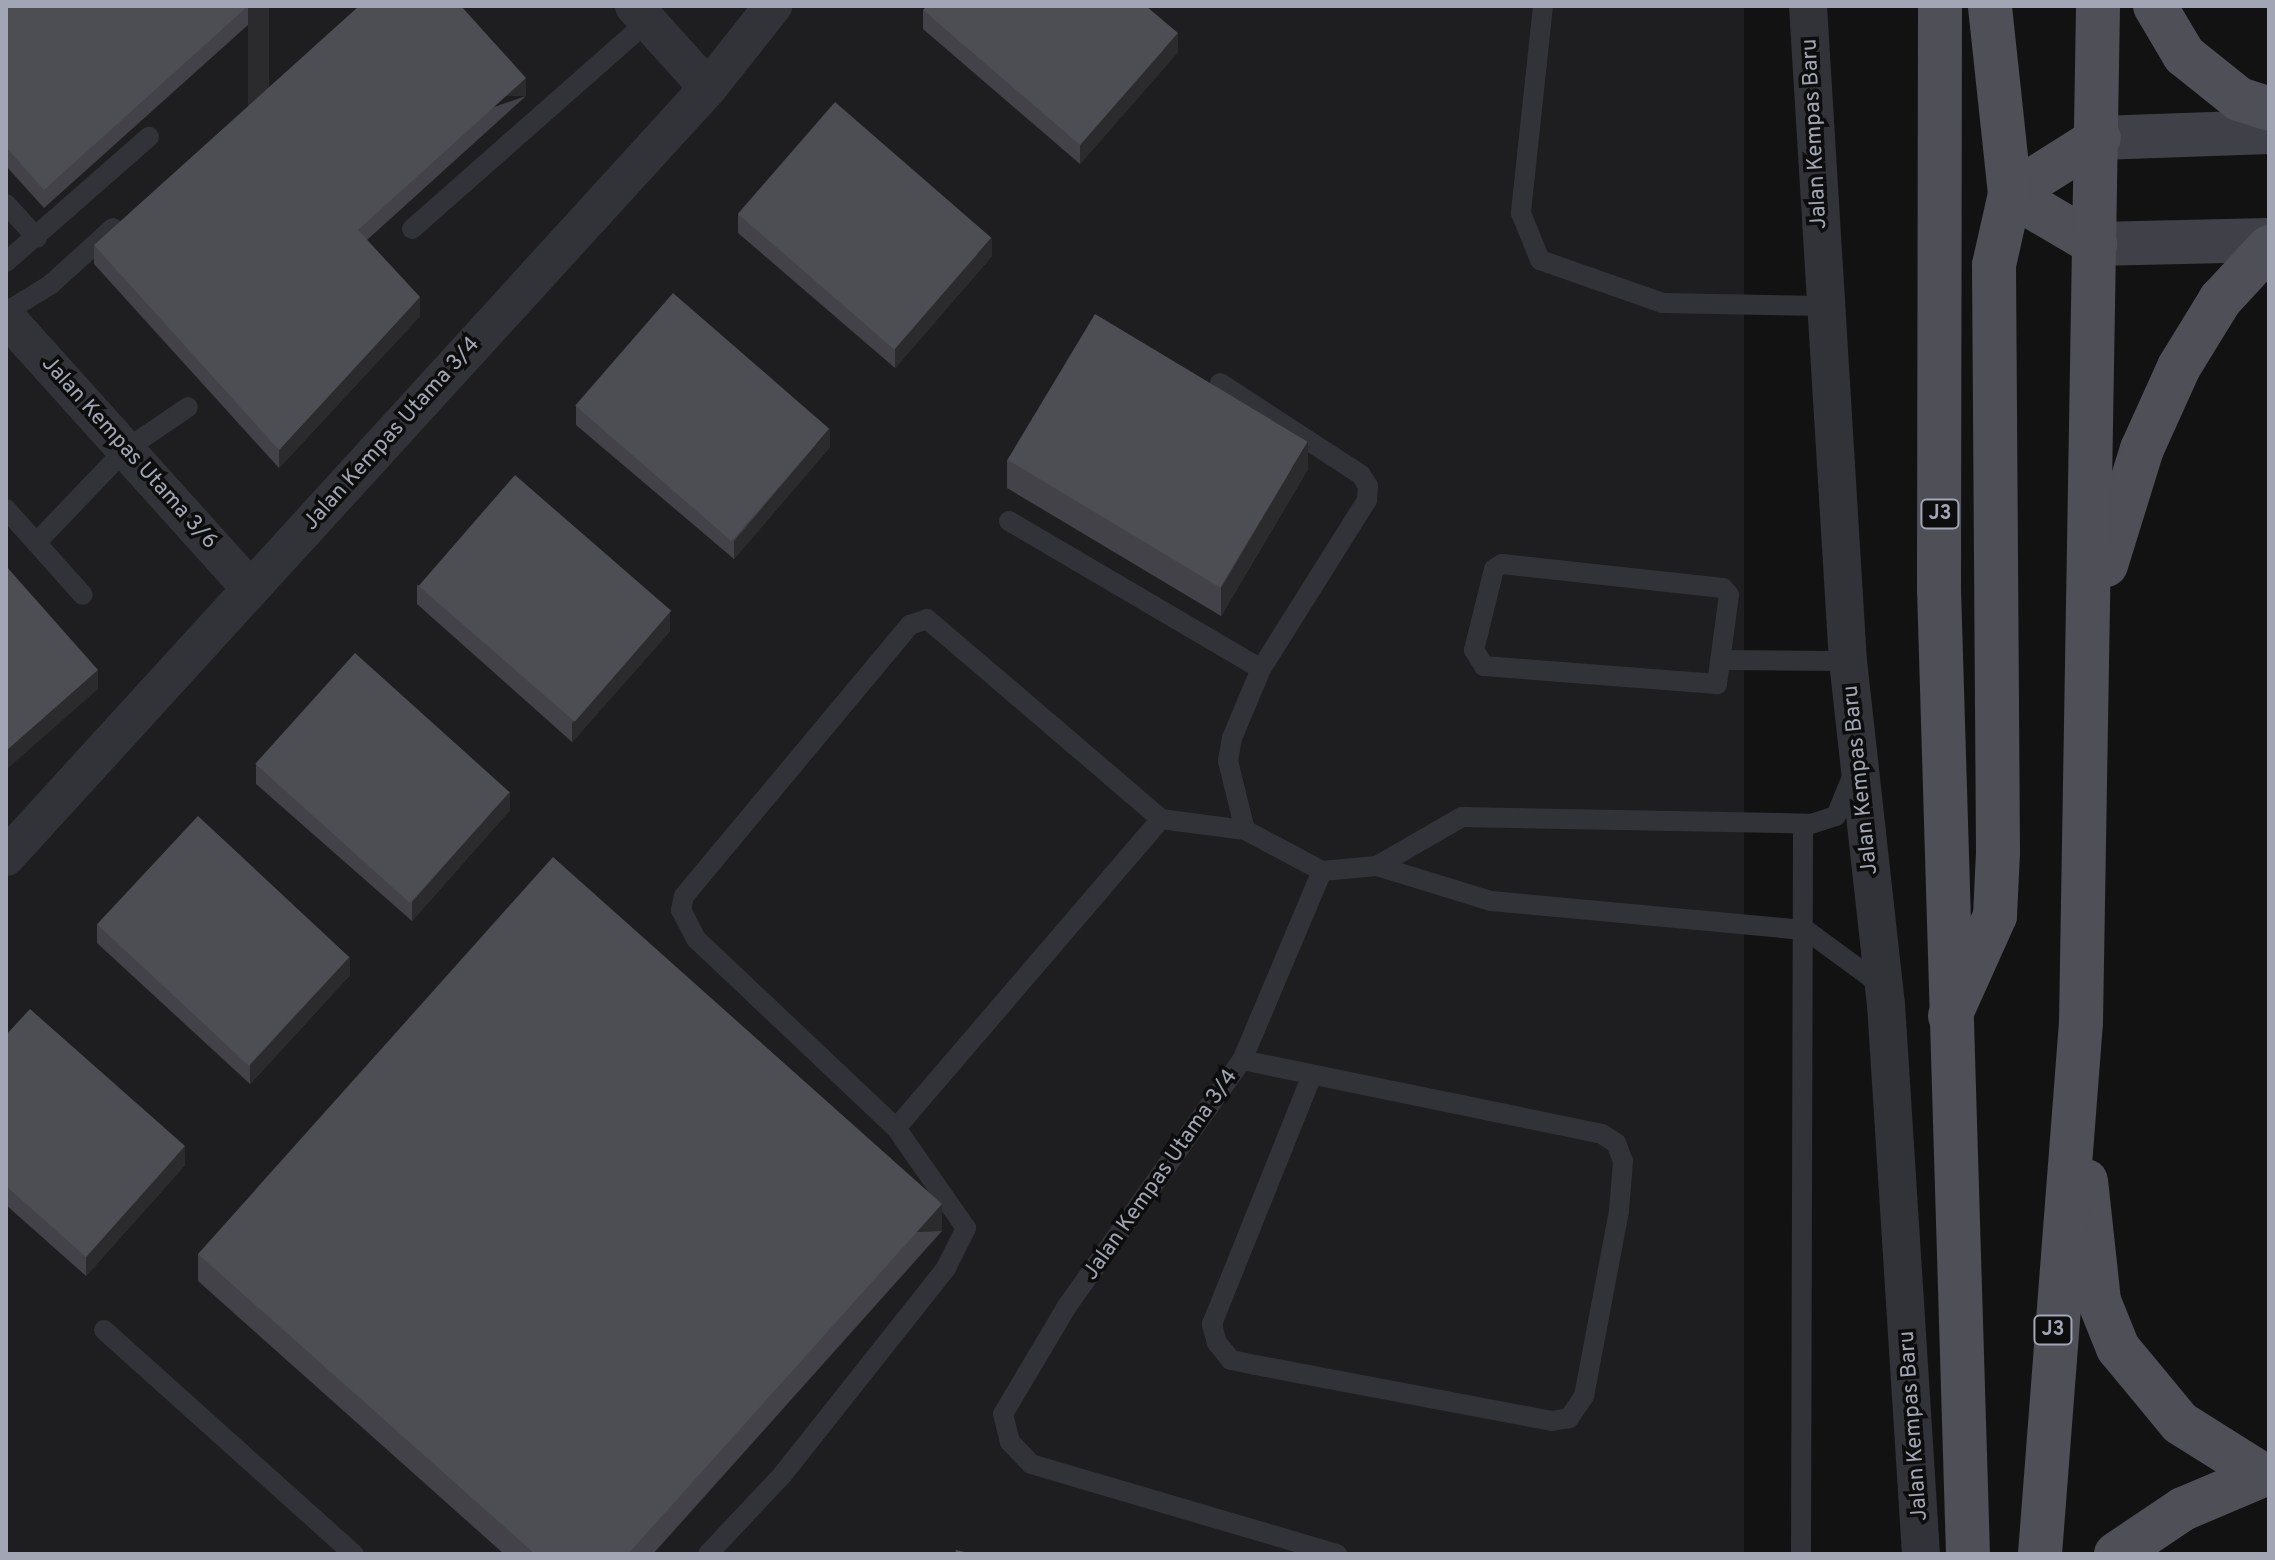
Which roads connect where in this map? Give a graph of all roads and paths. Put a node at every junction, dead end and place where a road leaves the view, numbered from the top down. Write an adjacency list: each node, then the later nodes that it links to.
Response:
1 (773, 6): 9 (street, Jalan Kempas Utama 3/4)
2 (1543, 6): 23 (lane)
3 (1808, 6): 23 (street, Jalan Kempas Baru)
4 (1940, 6): 46 (main road, J3)
5 (1990, 6): 14 (main road)
6 (2098, 6): 13 (main road, J3)
7 (2155, 6): 10 (main road)
8 (641, 13): 9 (street); 17 (lane)
9 (708, 88): 31 (street, Jalan Kempas Utama 3/4)
10 (2269, 109)
11 (2269, 132): 13 (main road)
12 (149, 137): 18 (lane)
13 (2099, 138): 14 (main road); 20 (main road, J3)
14 (2010, 194): 20 (main road); 46 (main road)
15 (6, 204): 18 (lane)
16 (130, 213): 24 (lane)
17 (412, 229)
18 (37, 238): 22 (lane)
19 (2269, 240): 20 (main road)
20 (2095, 244): 33 (main road, J3)
21 (2269, 247): 33 (main road)
22 (6, 262)
23 (1825, 306): 35 (street, Jalan Kempas Baru)
24 (6, 314): 27 (street, Jalan Kempas Utama 3/6)
25 (1220, 383): 36 (lane)
26 (188, 407): 27 (lane)
27 (125, 450): 30 (lane); 31 (street, Jalan Kempas Utama 3/6)
28 (6, 509): 30 (lane)
29 (1009, 521): 36 (lane)
30 (36, 543): 32 (lane)
31 (251, 589): 41 (street, Jalan Kempas Utama 3/4)
32 (83, 595)
33 (2092, 612): 49 (main road, J3)
34 (1722, 660): 34 (lane); 35 (lane)
35 (1848, 661): 37 (street, Jalan Kempas Baru)
36 (1261, 669): 40 (lane)
37 (1857, 746): 39 (lane); 45 (street, Jalan Kempas Baru)
38 (1161, 819): 40 (lane); 50 (lane); 50 (lane)
39 (1803, 824): 42 (lane); 44 (lane)
40 (1245, 830): 43 (lane)
41 (6, 857)
42 (1377, 866): 43 (lane); 44 (lane)
43 (1322, 871): 47 (lane, Jalan Kempas Utama 3/4)
44 (1806, 930): 45 (lane); 56 (lane)
45 (1886, 1004): 57 (street, Jalan Kempas Baru)
46 (1947, 1022): 58 (main road, J3)
47 (1242, 1060): 48 (lane); 55 (lane, Jalan Kempas Utama 3/4)
48 (1312, 1075): 48 (lane)
49 (2078, 1107): 52 (main road); 59 (main road, J3)
50 (896, 1128): 54 (lane)
51 (104, 1330): 53 (lane)
52 (2266, 1475): 60 (main road)
53 (354, 1554)
54 (708, 1554)
55 (1337, 1554)
56 (1801, 1554)
57 (1921, 1554)
58 (1968, 1554)
59 (2040, 1554)
60 (2116, 1554)

